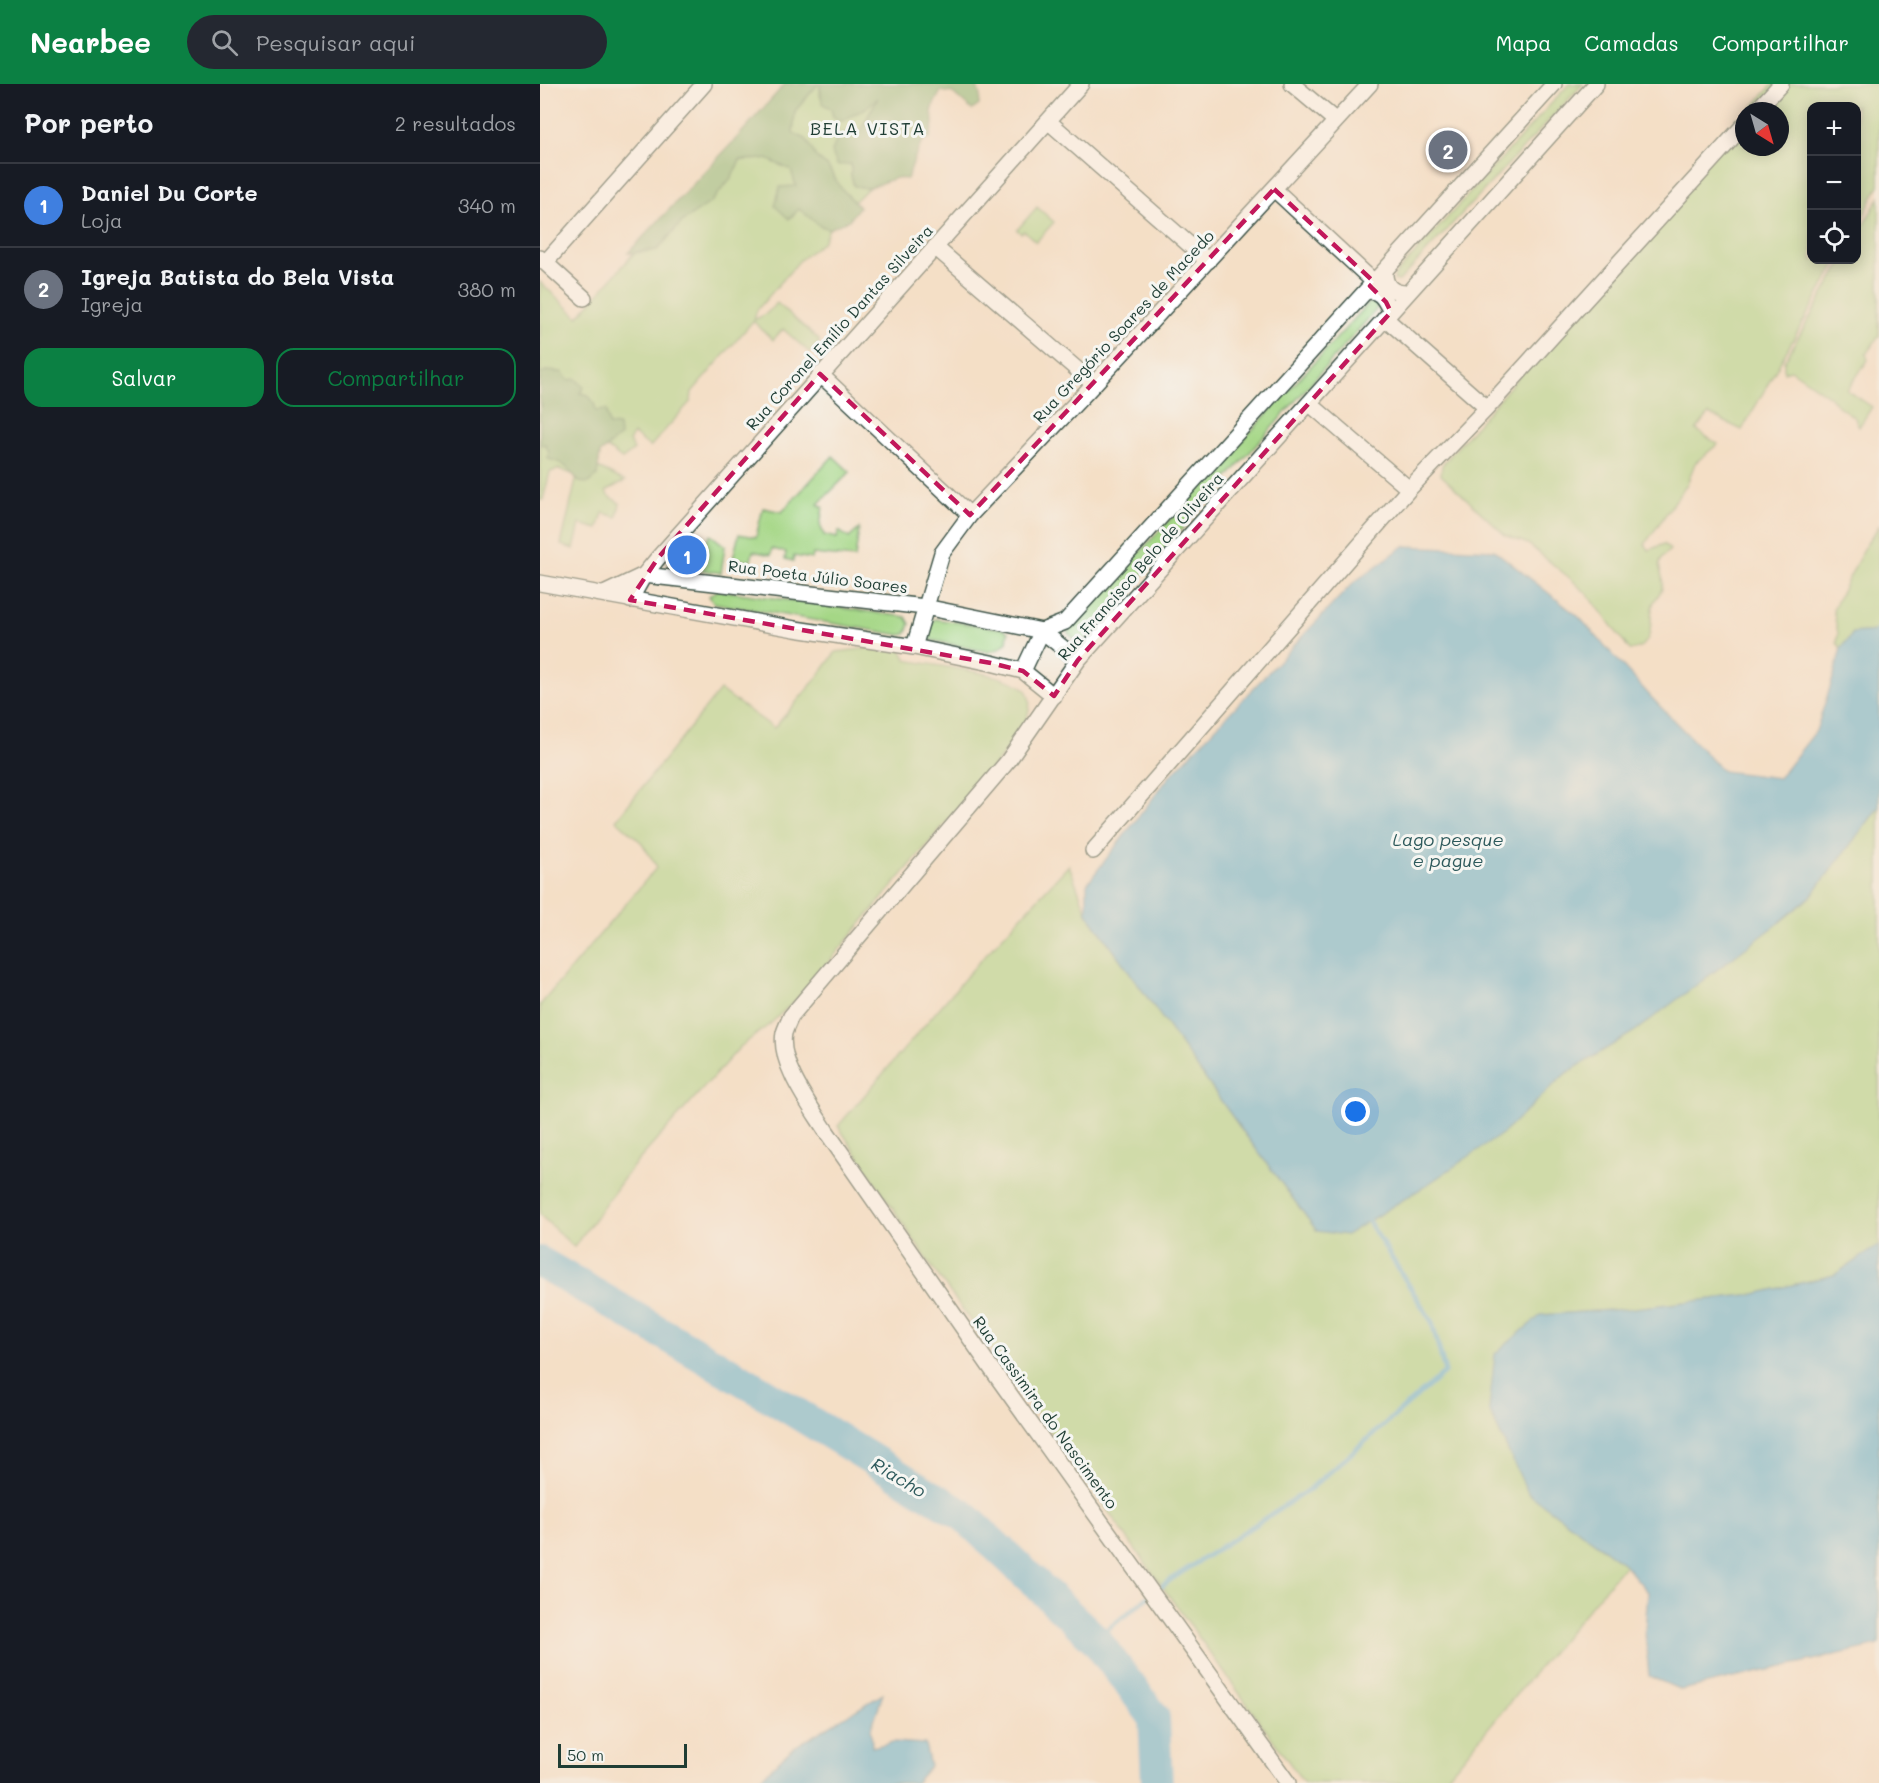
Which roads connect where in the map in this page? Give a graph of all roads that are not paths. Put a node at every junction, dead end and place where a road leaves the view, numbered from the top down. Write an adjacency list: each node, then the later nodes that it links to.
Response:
1 (704, 84): 14 (street)
2 (1081, 84): 9 (street, Rua Coronel Emílio Dantas Silveira)
3 (1292, 84): 10 (street)
4 (1370, 84): 10 (street, Rua Gregório Soares de Macedo)
5 (1554, 84): 16 (street, Rua Francisco Belo de Oliveira)
6 (1596, 84): 18 (street, Rua Francisco Belo de Oliveira)
7 (1781, 84): 8 (street)
8 (1764, 102)
9 (1048, 121): 13 (street, Rua Coronel Emílio Dantas Silveira); 15 (street)
10 (1336, 121): 12 (street, Rua Gregório Soares de Macedo)
11 (1735, 134): 24 (street)
12 (1274, 189): 15 (street, Rua Gregório Soares de Macedo); 17 (street)
13 (935, 247): 21 (street, Rua Coronel Emílio Dantas Silveira); 22 (street)
14 (543, 261): 19 (street)
15 (1208, 261): 22 (street, Rua Gregório Soares de Macedo)
16 (1385, 270): 17 (street, Rua Francisco Belo de Oliveira); 18 (street)
17 (1369, 287): 20 (street); 32 (street, Rua Francisco Belo de Oliveira)
18 (1407, 293): 20 (street, Rua Francisco Belo de Oliveira)
19 (584, 298)
20 (1388, 315): 23 (street, Rua Francisco Belo de Oliveira); 24 (street)
21 (820, 374): 26 (street); 27 (street, Rua Coronel Emílio Dantas Silveira)
22 (1094, 384): 26 (street, Rua Gregório Soares de Macedo)
23 (1308, 403): 25 (street); 34 (street, Rua Francisco Belo de Oliveira)
24 (1488, 408): 25 (street)
25 (1409, 489): 37 (street)
26 (970, 515): 31 (street, Rua Gregório Soares de Macedo)
27 (644, 575): 29 (street); 30 (street, Rua Coronel Emílio Dantas Silveira); 31 (street, Rua Poeta Júlio Soares)
28 (540, 583): 29 (street)
29 (604, 594): 30 (street)
30 (630, 600): 33 (street)
31 (925, 607): 32 (street, Rua Poeta Júlio Soares); 33 (street, Rua Poeta Júlio Soares)
32 (1042, 631): 34 (street, Rua Poeta Júlio Soares); 35 (street, Rua Francisco Belo de Oliveira)
33 (915, 647): 35 (street)
34 (1078, 660): 36 (street, Rua Francisco Belo de Oliveira)
35 (1023, 671): 36 (street)
36 (1054, 696): 38 (street, Rua Francisco Belo de Oliveira)
37 (1093, 851)
38 (785, 1055): 39 (street, Rua Cassimira do Nascimento)
39 (1288, 1783)

